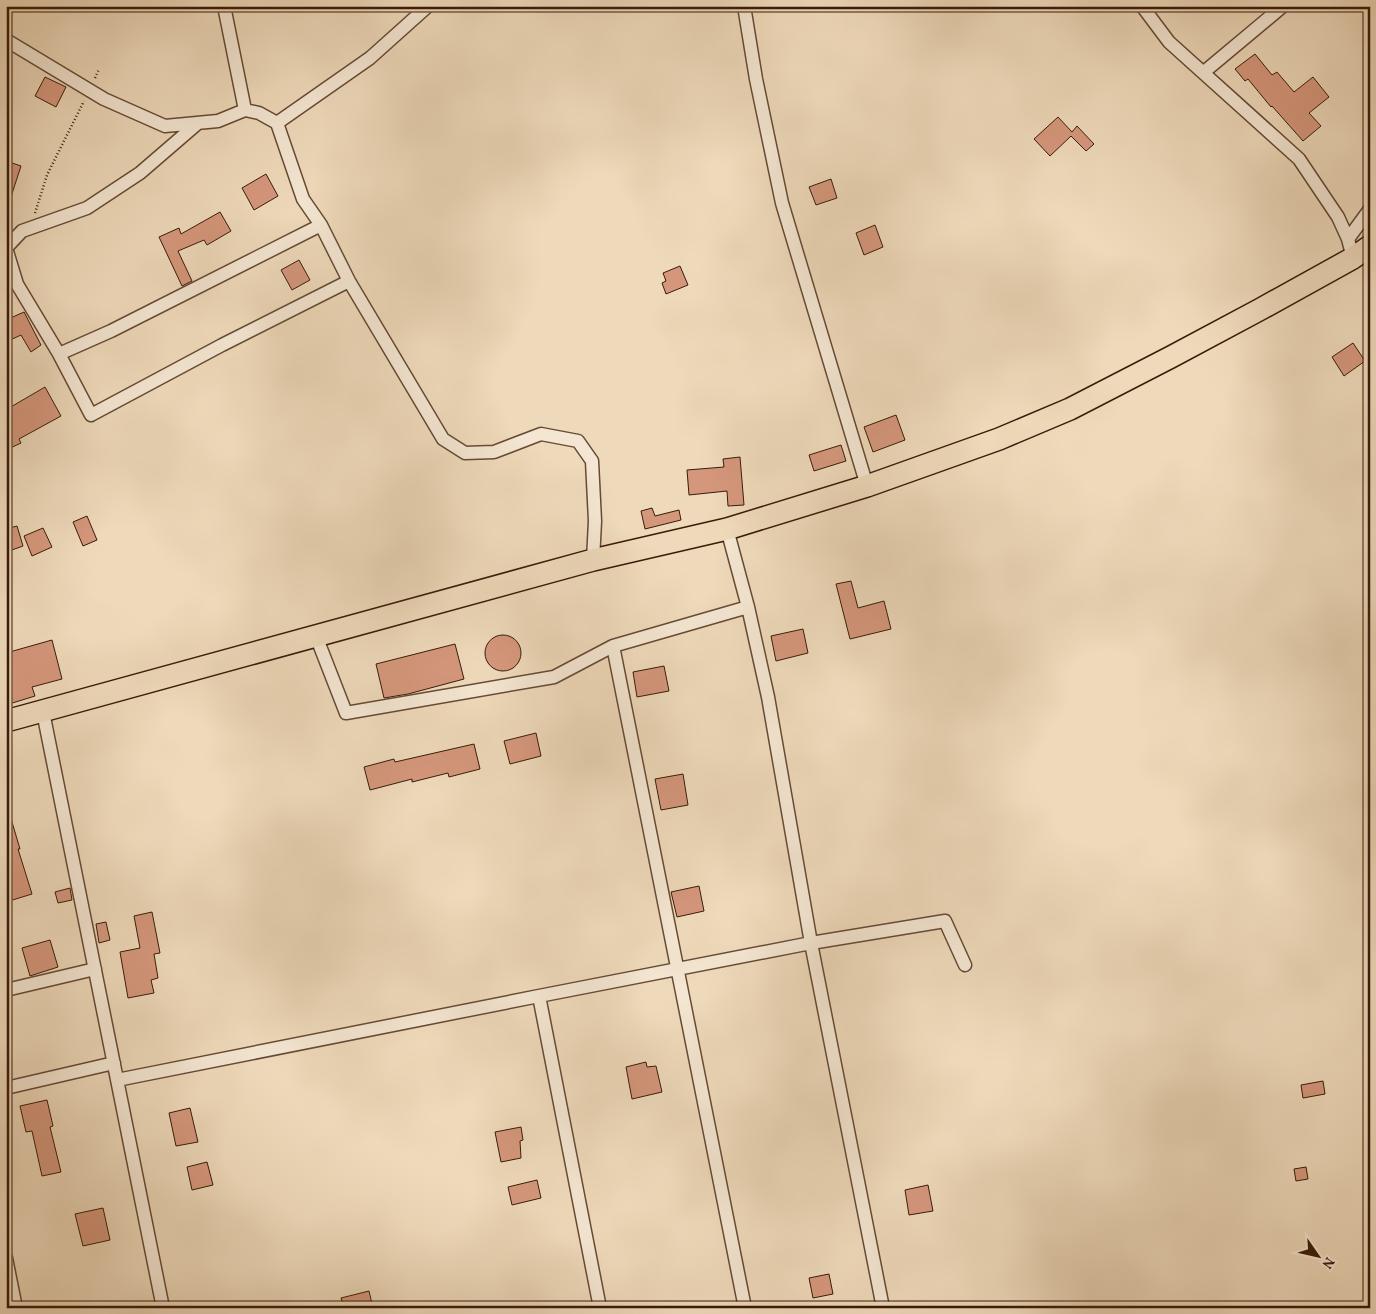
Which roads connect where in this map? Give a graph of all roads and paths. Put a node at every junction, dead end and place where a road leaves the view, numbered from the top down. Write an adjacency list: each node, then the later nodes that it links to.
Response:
1 (224, 6): 10 (street)
2 (428, 6): 12 (street)
3 (744, 6): 19 (street)
4 (1142, 6): 8 (street)
5 (1283, 6): 8 (street)
6 (6, 40): 9 (street)
7 (99, 69): 9 (path)
8 (1204, 72): 16 (street)
9 (89, 90): 11 (street); 15 (path)
10 (245, 110): 11 (street); 12 (street)
11 (198, 123): 15 (street)
12 (277, 123): 14 (street)
13 (1370, 209): 16 (street)
14 (320, 225): 17 (street); 18 (street)
15 (22, 231): 18 (street)
16 (1357, 248): 19 (highway)
17 (349, 281): 18 (street); 21 (street)
18 (59, 354)
19 (867, 486): 20 (highway)
20 (727, 529): 21 (highway); 22 (street)
21 (592, 560): 23 (highway)
22 (748, 607): 24 (street); 27 (street)
23 (316, 636): 24 (street); 25 (highway)
24 (613, 646): 30 (street)
25 (43, 712): 26 (highway); 29 (street)
26 (6, 721)
27 (812, 943): 28 (street); 30 (street); 41 (street)
28 (965, 965)
29 (95, 969): 31 (street); 33 (street)
30 (678, 969): 32 (street); 40 (street)
31 (6, 990)
32 (539, 996): 34 (street); 39 (street)
33 (114, 1064): 34 (street); 35 (street)
34 (117, 1080): 38 (street)
35 (6, 1088)
36 (6, 1258): 37 (street)
37 (16, 1308)
38 (163, 1308)
39 (600, 1308)
40 (745, 1308)
41 (883, 1308)

